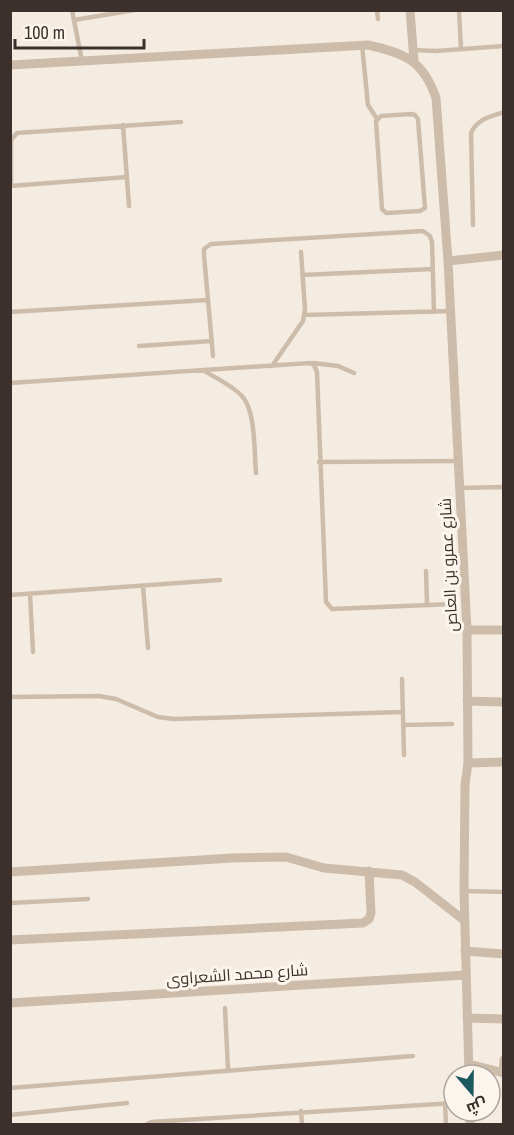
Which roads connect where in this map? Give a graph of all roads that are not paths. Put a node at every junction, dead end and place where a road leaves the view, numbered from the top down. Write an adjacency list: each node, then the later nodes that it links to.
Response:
1 (72, 10): 7 (lane)
2 (135, 10): 7 (lane)
3 (377, 10): 6 (lane)
4 (410, 10): 11 (street)
5 (459, 10): 10 (lane)
6 (378, 19)
7 (74, 20): 12 (lane)
8 (362, 45): 11 (street); 12 (street); 15 (lane)
9 (504, 46): 10 (lane)
10 (461, 49): 11 (lane)
11 (413, 55): 24 (street, شارع عمرو بن العاص)
12 (82, 61): 13 (street)
13 (10, 65)
14 (504, 112): 21 (lane)
15 (377, 118): 15 (lane)
16 (181, 122): 17 (lane)
17 (123, 125): 18 (lane); 19 (lane)
18 (127, 177): 19 (lane); 20 (lane)
19 (11, 186)
20 (129, 206)
21 (473, 225)
22 (301, 252): 26 (lane)
23 (504, 255): 24 (street)
24 (448, 261): 28 (street, شارع عمرو بن العاص)
25 (433, 269): 26 (lane); 27 (lane); 30 (lane)
26 (302, 275): 31 (lane)
27 (208, 300): 29 (lane); 32 (lane)
28 (451, 311): 30 (lane); 40 (street, شارع عمرو بن العاص)
29 (10, 312)
30 (434, 312): 31 (lane)
31 (304, 315): 36 (lane)
32 (212, 341): 33 (lane); 34 (lane)
33 (139, 346)
34 (213, 356)
35 (310, 363): 36 (lane); 38 (lane); 41 (lane)
36 (272, 366): 37 (lane)
37 (203, 370): 39 (lane); 42 (lane)
38 (354, 373)
39 (10, 383)
40 (458, 461): 41 (lane); 44 (street, شارع عمرو بن العاص)
41 (319, 462): 50 (lane)
42 (256, 473)
43 (504, 487): 44 (lane)
44 (460, 488): 52 (street, شارع عمرو بن العاص)
45 (426, 571): 50 (lane)
46 (220, 580): 47 (lane)
47 (143, 586): 48 (lane); 54 (lane)
48 (30, 594): 49 (lane); 55 (lane)
49 (10, 595)
50 (427, 604): 51 (lane)
51 (453, 604)
52 (467, 630): 53 (street); 58 (street, شارع عمرو بن العاص)
53 (504, 630)
54 (148, 648)
55 (33, 652)
56 (402, 678): 60 (lane)
57 (10, 697): 60 (lane)
58 (467, 701): 59 (street); 65 (street, شارع عمرو بن العاص)
59 (504, 702)
60 (403, 712): 62 (lane)
61 (452, 724): 62 (lane)
62 (403, 725): 63 (lane)
63 (404, 755)
64 (504, 762): 65 (street)
65 (468, 763): 68 (street, شارع عمرو بن العاص)
66 (369, 871): 67 (street); 72 (street); 73 (street)
67 (10, 872)
68 (464, 891): 69 (lane); 72 (street, شارع عمرو بن العاص)
69 (504, 892)
70 (88, 899): 71 (lane)
71 (10, 903)
72 (465, 921): 74 (street, شارع عمرو بن العاص)
73 (10, 940)
74 (465, 951): 75 (street); 76 (street, شارع عمرو بن العاص)
75 (504, 954)
76 (466, 975): 77 (street, شارع محمد الشعراوى); 79 (street, شارع عمرو بن العاص)
77 (10, 1003)
78 (225, 1008): 84 (lane)
79 (467, 1018): 80 (street); 83 (street, شارع عمرو بن العاص)
80 (504, 1019)
81 (413, 1056): 84 (lane)
82 (504, 1060): 85 (street)
83 (469, 1063)
84 (228, 1070): 86 (lane)
85 (503, 1073)
86 (10, 1088)
87 (127, 1103): 90 (lane)
88 (442, 1103): 89 (lane)
89 (301, 1111): 91 (lane); 92 (lane)
90 (10, 1114)
91 (147, 1125)
92 (302, 1125)

